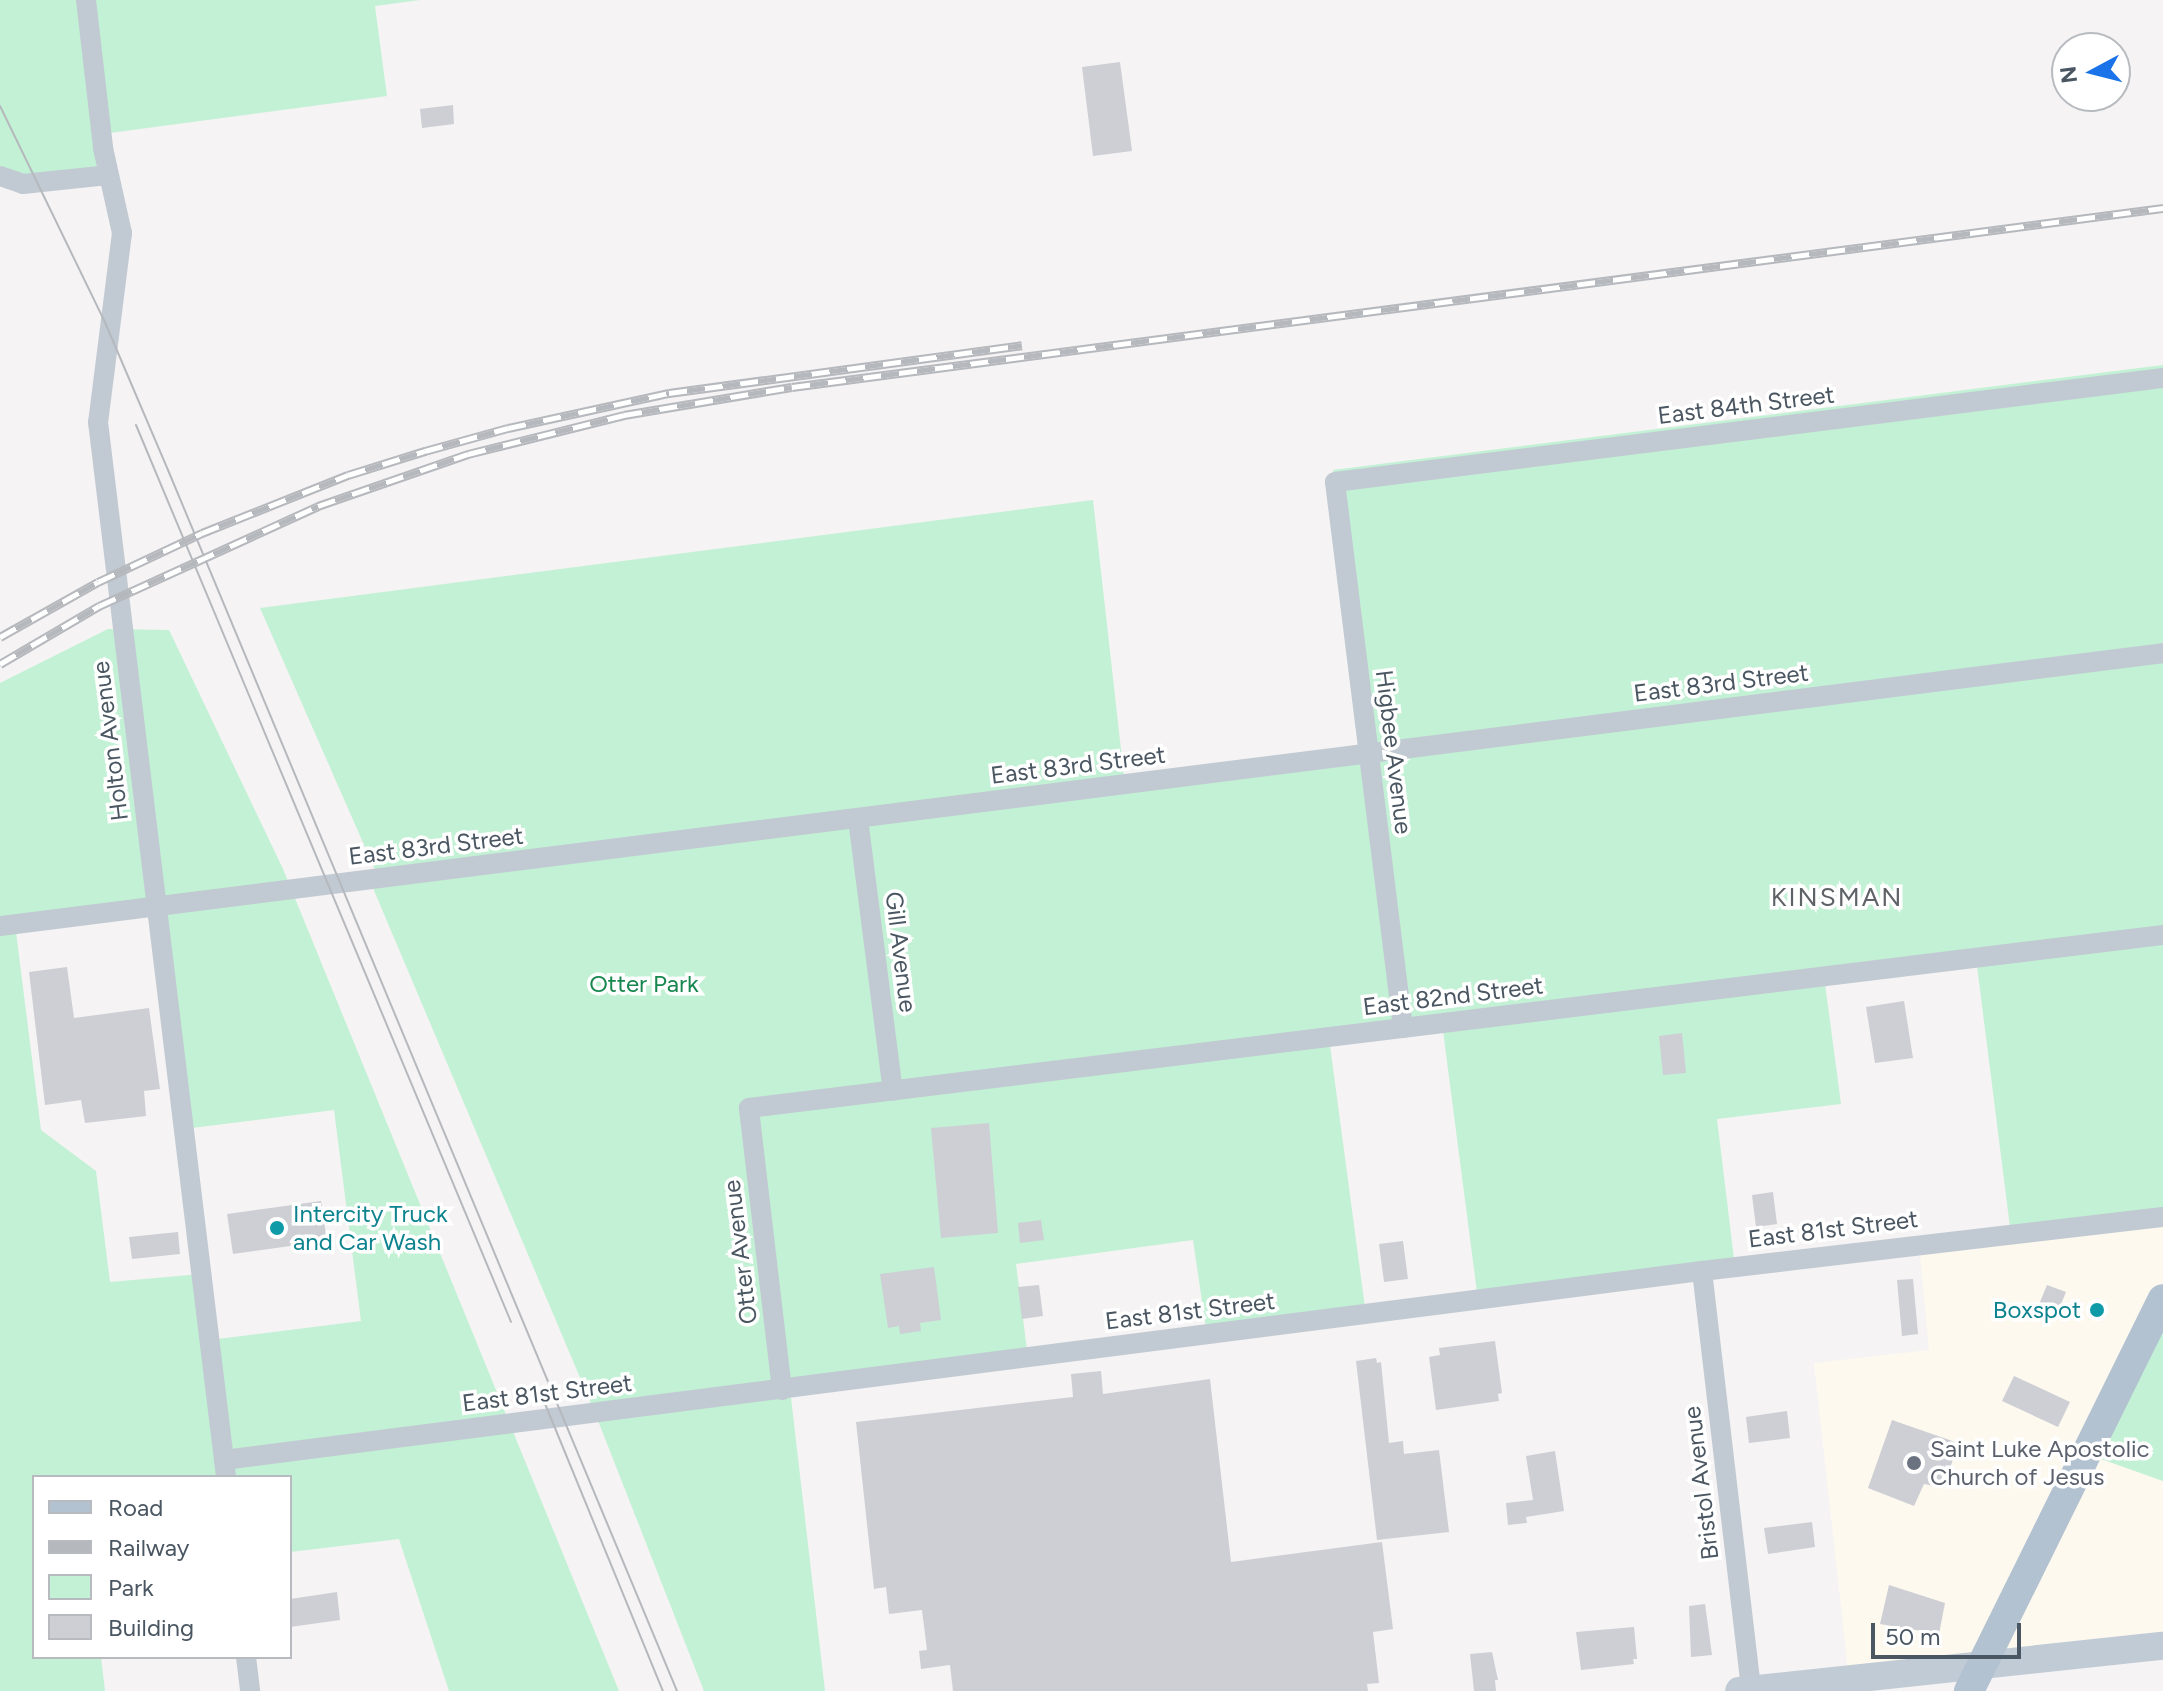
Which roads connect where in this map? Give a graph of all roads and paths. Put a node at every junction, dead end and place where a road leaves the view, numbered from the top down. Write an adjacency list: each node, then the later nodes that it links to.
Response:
1 (86, 0): 2 (street, Holton Avenue)
2 (108, 175): 3 (street); 9 (street, Holton Avenue)
3 (0, 176)
4 (2163, 378): 5 (street, East 84th Street)
5 (1335, 482): 7 (street, Higbee Avenue)
6 (2163, 653): 7 (street, East 83rd Street)
7 (1368, 754): 8 (street, East 83rd Street); 12 (street, Higbee Avenue)
8 (858, 819): 9 (street, East 83rd Street); 13 (street, Gill Avenue)
9 (156, 908): 10 (street, East 83rd Street); 19 (street, Holton Avenue)
10 (0, 926)
11 (2163, 935): 12 (street, East 82nd Street)
12 (1403, 1028): 13 (street, East 82nd Street)
13 (893, 1091): 14 (street, East 82nd Street)
14 (749, 1108): 18 (street, Otter Avenue)
15 (2163, 1217): 16 (street, East 81st Street)
16 (1702, 1271): 18 (street, East 81st Street); 23 (street, Bristol Avenue)
17 (2160, 1314): 22 (main road)
18 (782, 1390): 19 (street, East 81st Street)
19 (225, 1468)
20 (2163, 1646): 22 (main road)
21 (246, 1659): 24 (street)
22 (1975, 1680): 23 (main road)
23 (1745, 1690)
24 (250, 1691)

